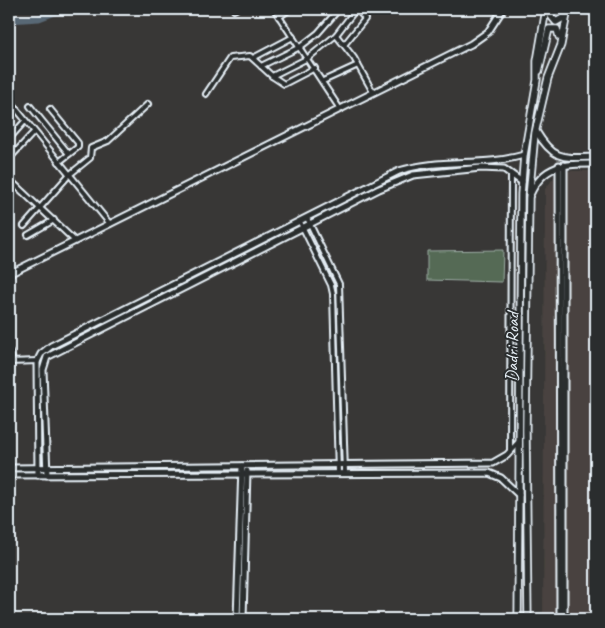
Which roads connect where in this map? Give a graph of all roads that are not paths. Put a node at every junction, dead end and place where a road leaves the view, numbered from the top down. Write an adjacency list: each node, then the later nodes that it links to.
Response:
1 (274, 9): 9 (street)
2 (290, 9): 9 (street)
3 (339, 9): 13 (street)
4 (356, 9): 10 (street); 12 (street)
5 (502, 9): 23 (street)
6 (546, 9): 21 (main road, Dadri Road)
7 (551, 9): 8 (main road, Dadri Road)
8 (566, 9): 20 (main road, Dadri Road)
9 (279, 16): 11 (street)
10 (336, 35): 12 (street); 15 (street)
11 (293, 37): 13 (street); 14 (street)
12 (344, 45): 16 (street)
13 (300, 47): 15 (street); 17 (street)
14 (253, 58): 17 (street); 24 (street)
15 (308, 58): 18 (street); 19 (street)
16 (358, 65): 22 (street); 23 (street)
17 (261, 66): 19 (street)
18 (315, 68): 19 (street); 22 (street)
19 (272, 76)
20 (548, 78): 21 (main road, Dadri Road); 33 (main road, Dadri Road)
21 (537, 80): 37 (main road, Dadri Road)
22 (323, 81): 30 (street)
23 (373, 92): 30 (street)
24 (206, 94)
25 (9, 100): 28 (street)
26 (148, 104): 46 (street)
27 (30, 106): 36 (street)
28 (16, 108): 31 (street); 32 (street)
29 (50, 109): 36 (street)
30 (340, 109): 54 (street)
31 (9, 116)
32 (25, 121): 34 (street); 35 (street)
33 (536, 131): 38 (street); 49 (main road, Dadri Road)
34 (34, 132): 40 (street); 41 (street)
35 (9, 139)
36 (69, 154): 41 (street)
37 (524, 155): 48 (main road, Dadri Road); 51 (street)
38 (587, 157): 39 (street); 42 (street)
39 (596, 157)
40 (9, 159)
41 (59, 162): 46 (street)
42 (587, 164): 43 (street); 44 (street)
43 (596, 164)
44 (562, 165): 49 (street); 86 (street); 87 (street)
45 (511, 173): 48 (street); 55 (street); 66 (street)
46 (70, 175): 50 (street); 54 (street)
47 (9, 179): 50 (street)
48 (522, 182): 65 (main road, Dadri Road)
49 (529, 198): 85 (main road, Dadri Road)
50 (40, 207): 52 (street); 56 (street)
51 (307, 218): 53 (street); 55 (street)
52 (54, 220): 58 (street); 59 (street)
53 (300, 222): 57 (street); 62 (street)
54 (110, 224): 59 (street)
55 (311, 225): 57 (street); 69 (street)
56 (24, 226)
57 (303, 228): 63 (street); 68 (street)
58 (28, 235)
59 (75, 241): 60 (street)
60 (9, 274)
61 (9, 350): 64 (street)
62 (38, 359): 63 (street); 64 (street); 72 (street)
63 (45, 360): 73 (street)
64 (11, 362)
65 (519, 442): 66 (street); 81 (main road, Dadri Road)
66 (510, 451): 67 (street)
67 (426, 464): 69 (street); 75 (street)
68 (338, 465): 69 (street); 70 (street); 74 (street)
69 (345, 465): 77 (street)
70 (244, 466): 73 (street); 76 (street)
71 (9, 468): 72 (street)
72 (38, 468): 73 (street); 79 (street)
73 (46, 468): 80 (street)
74 (338, 472): 76 (street); 77 (street)
75 (425, 472): 77 (street); 81 (street)
76 (244, 473): 80 (street); 82 (street); 83 (street)
77 (345, 473)
78 (9, 475): 79 (street)
79 (38, 475): 80 (street)
80 (47, 475)
81 (519, 494): 84 (main road, Dadri Road)
82 (237, 619)
83 (243, 619)
84 (518, 619)
85 (528, 619)
86 (560, 619)
87 (564, 619)

